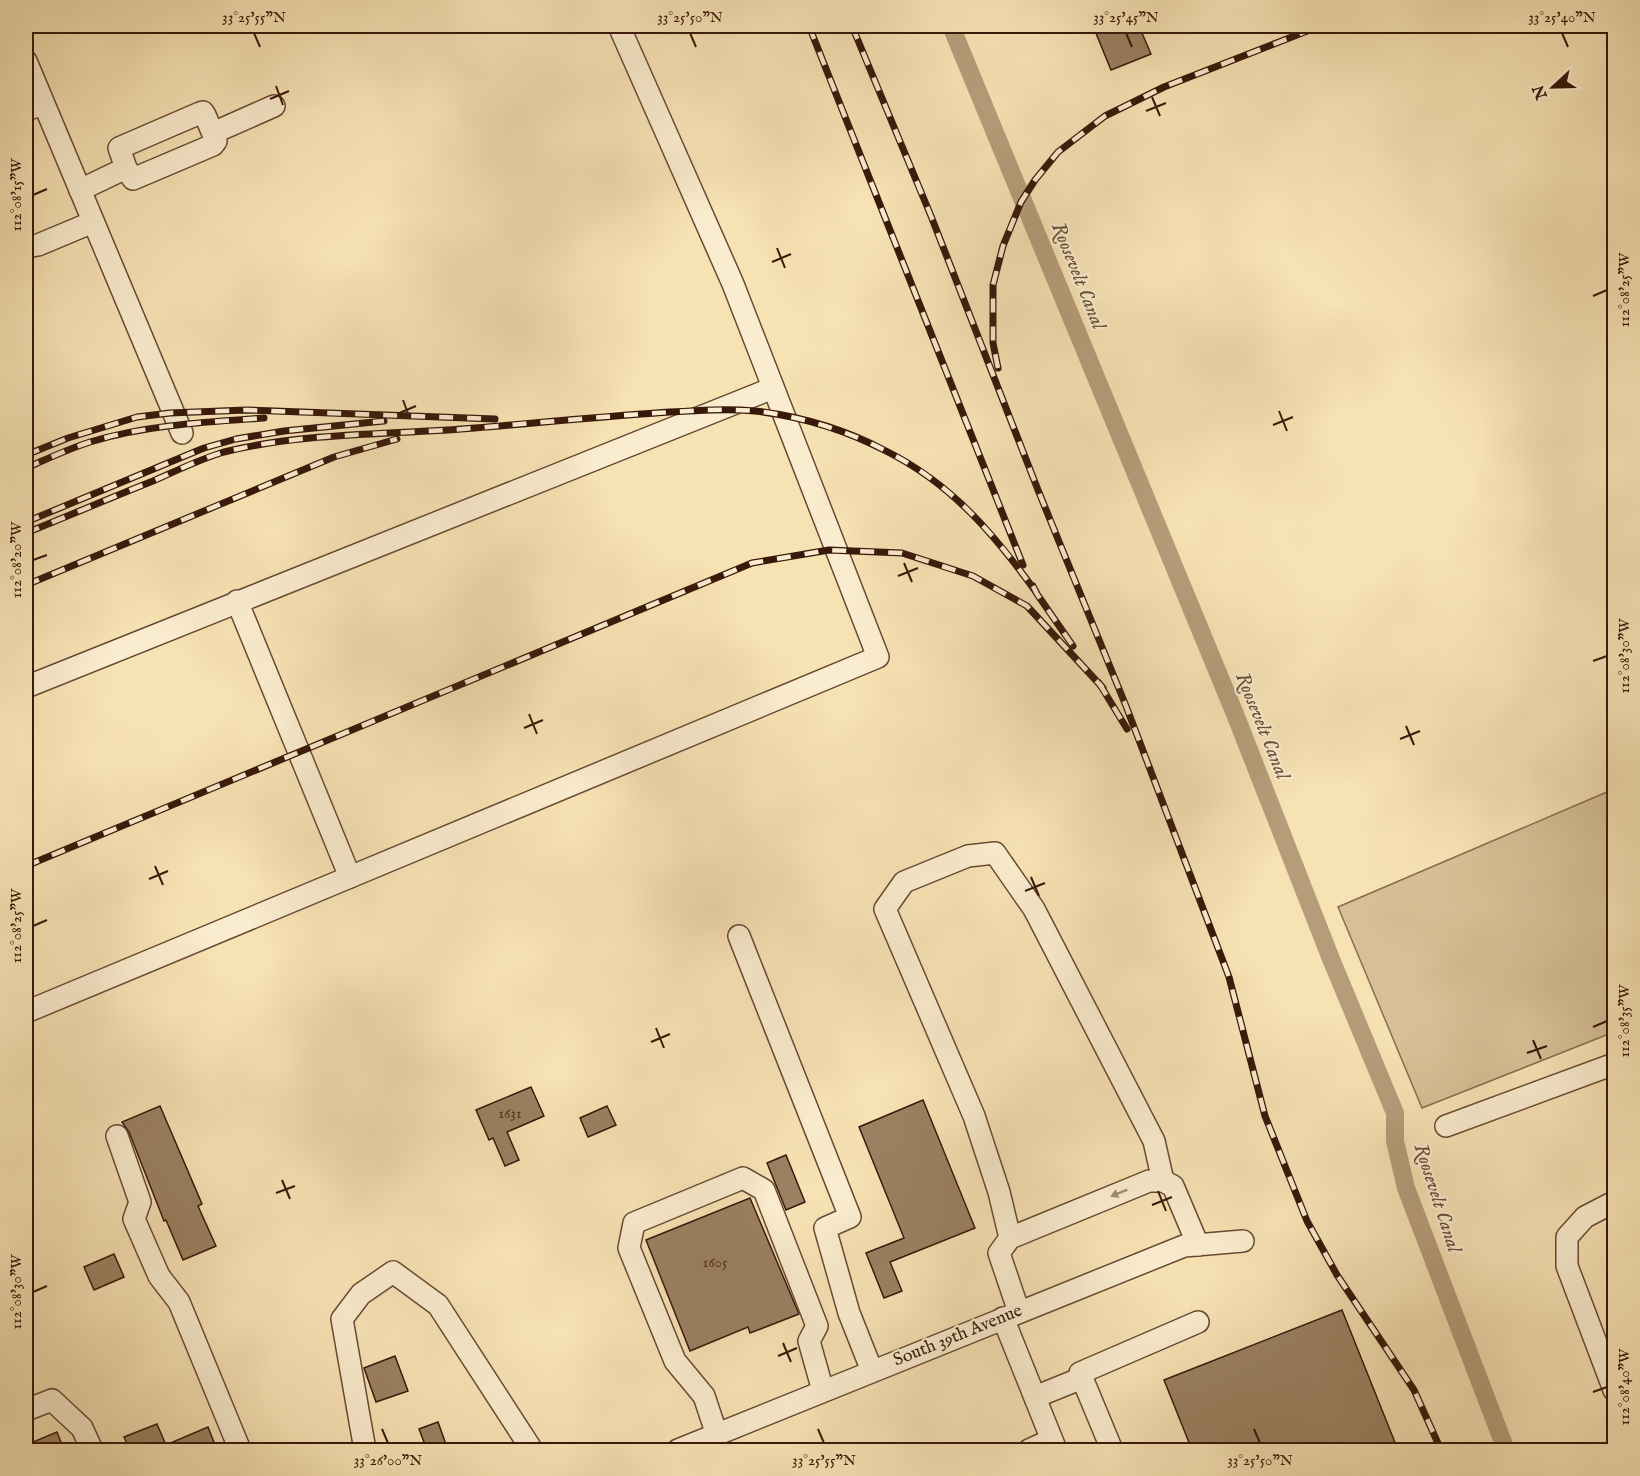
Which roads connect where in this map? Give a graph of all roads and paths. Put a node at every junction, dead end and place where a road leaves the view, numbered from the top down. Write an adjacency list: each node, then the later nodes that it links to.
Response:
1 (619, 26): 10 (street)
2 (26, 62): 4 (street)
3 (274, 106): 5 (street)
4 (34, 107): 7 (street)
5 (213, 133): 6 (street); 6 (street)
6 (126, 168): 7 (street)
7 (80, 190): 8 (street)
8 (93, 222): 9 (street); 11 (street)
9 (26, 247)
10 (773, 388): 12 (street); 14 (street)
11 (182, 433)
12 (237, 601): 13 (street); 14 (street)
13 (26, 687)
14 (350, 877): 16 (street)
15 (739, 936): 27 (street)
16 (26, 1012)
17 (1614, 1064): 18 (street)
18 (1446, 1126)
19 (117, 1136): 36 (street)
20 (1163, 1181): 22 (street, one-way to 22); 22 (street); 24 (street)
21 (1614, 1202): 29 (street)
22 (1010, 1238): 25 (street)
23 (1243, 1241): 24 (street, South 39th Avenue)
24 (1198, 1245): 25 (street, South 39th Avenue)
25 (1011, 1315): 27 (street, South 39th Avenue); 31 (street)
26 (1198, 1322): 28 (street)
27 (872, 1371): 30 (street, South 39th Avenue)
28 (1082, 1378): 31 (street); 41 (street)
29 (1614, 1389)
30 (823, 1391): 33 (street, South 39th Avenue); 33 (street)
31 (1035, 1397): 34 (street)
32 (26, 1410): 35 (street)
33 (717, 1435): 39 (street, South 39th Avenue)
34 (1053, 1445): 40 (street)
35 (92, 1450)
36 (240, 1450)
37 (365, 1450): 38 (street)
38 (532, 1450)
39 (678, 1450)
40 (1029, 1450)
41 (1112, 1450)

